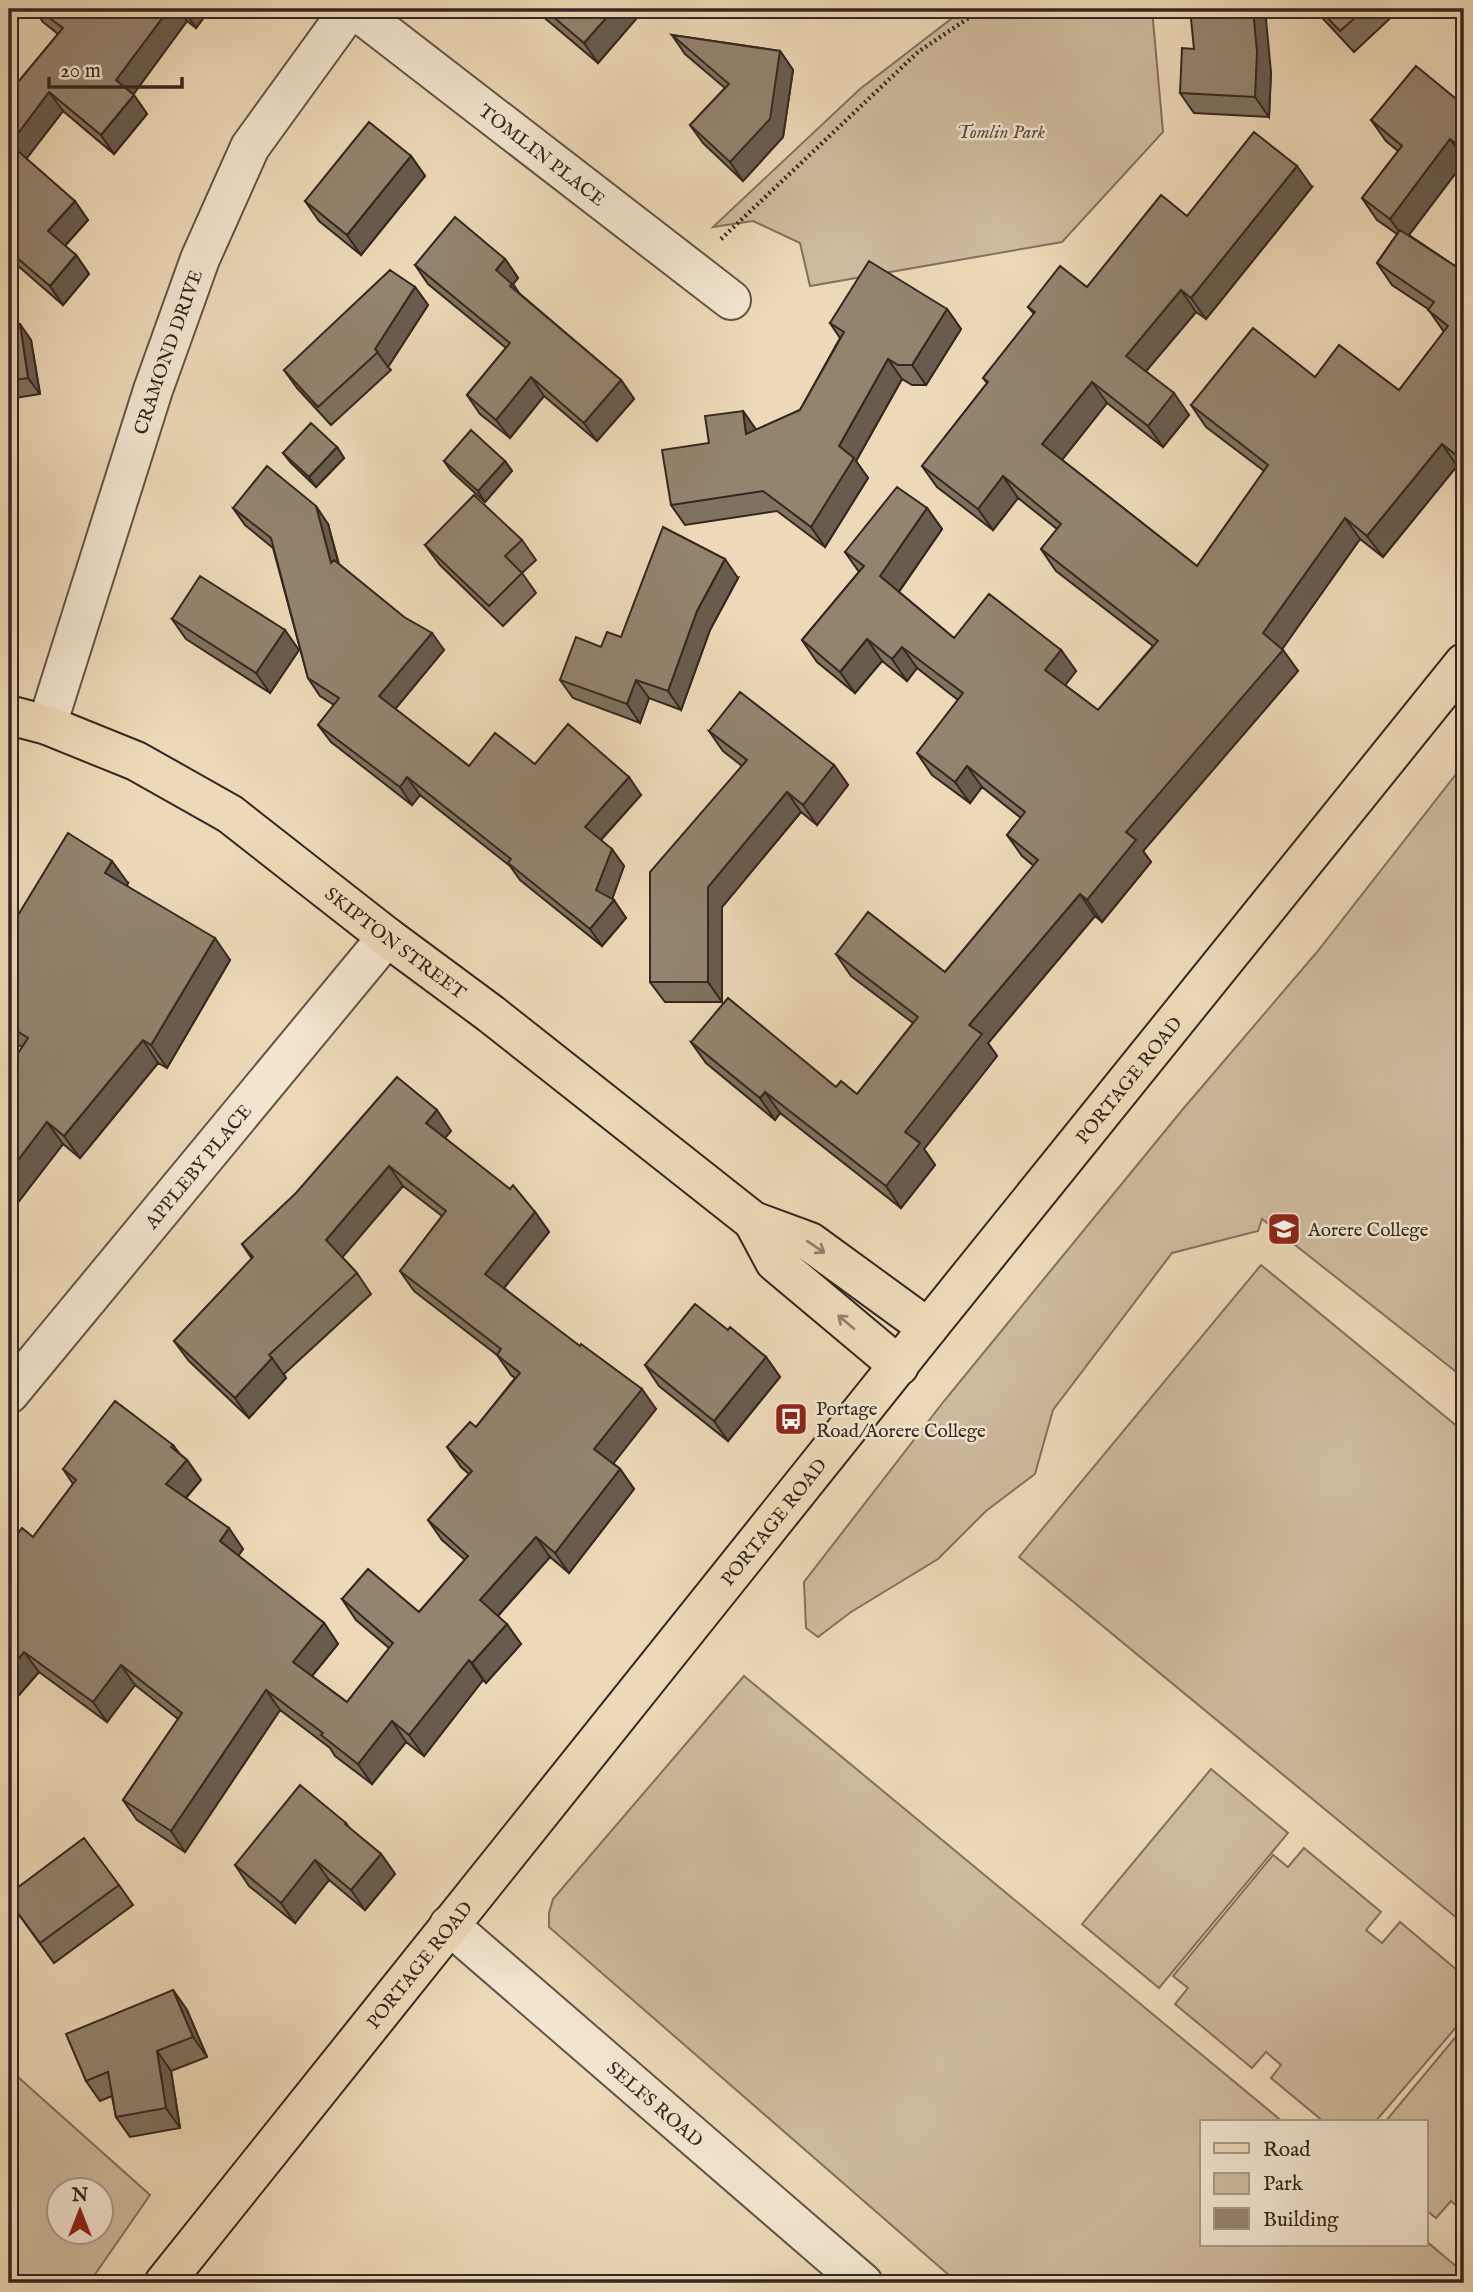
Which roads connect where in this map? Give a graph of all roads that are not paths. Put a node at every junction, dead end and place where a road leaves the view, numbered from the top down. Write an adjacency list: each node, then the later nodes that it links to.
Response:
1 (352, 9): 2 (street, TOMLIN PLACE); 5 (street, CRAMOND DRIVE)
2 (731, 300)
3 (1464, 663): 8 (main road, PORTAGE ROAD)
4 (9, 715): 5 (main road, SKIPTON STREET)
5 (47, 725): 6 (main road, SKIPTON STREET)
6 (387, 937): 7 (main road, SKIPTON STREET); 10 (street, APPLEBY PLACE)
7 (754, 1221): 8 (main road, SKIPTON STREET, one-way to 8); 9 (main road, SKIPTON STREET, one-way to 7)
8 (928, 1328): 9 (main road, PORTAGE ROAD)
9 (899, 1366): 11 (main road, PORTAGE ROAD)
10 (9, 1394)
11 (449, 1925): 12 (main road, PORTAGE ROAD); 13 (street, SELFS ROAD)
12 (164, 2283)
13 (863, 2283)

